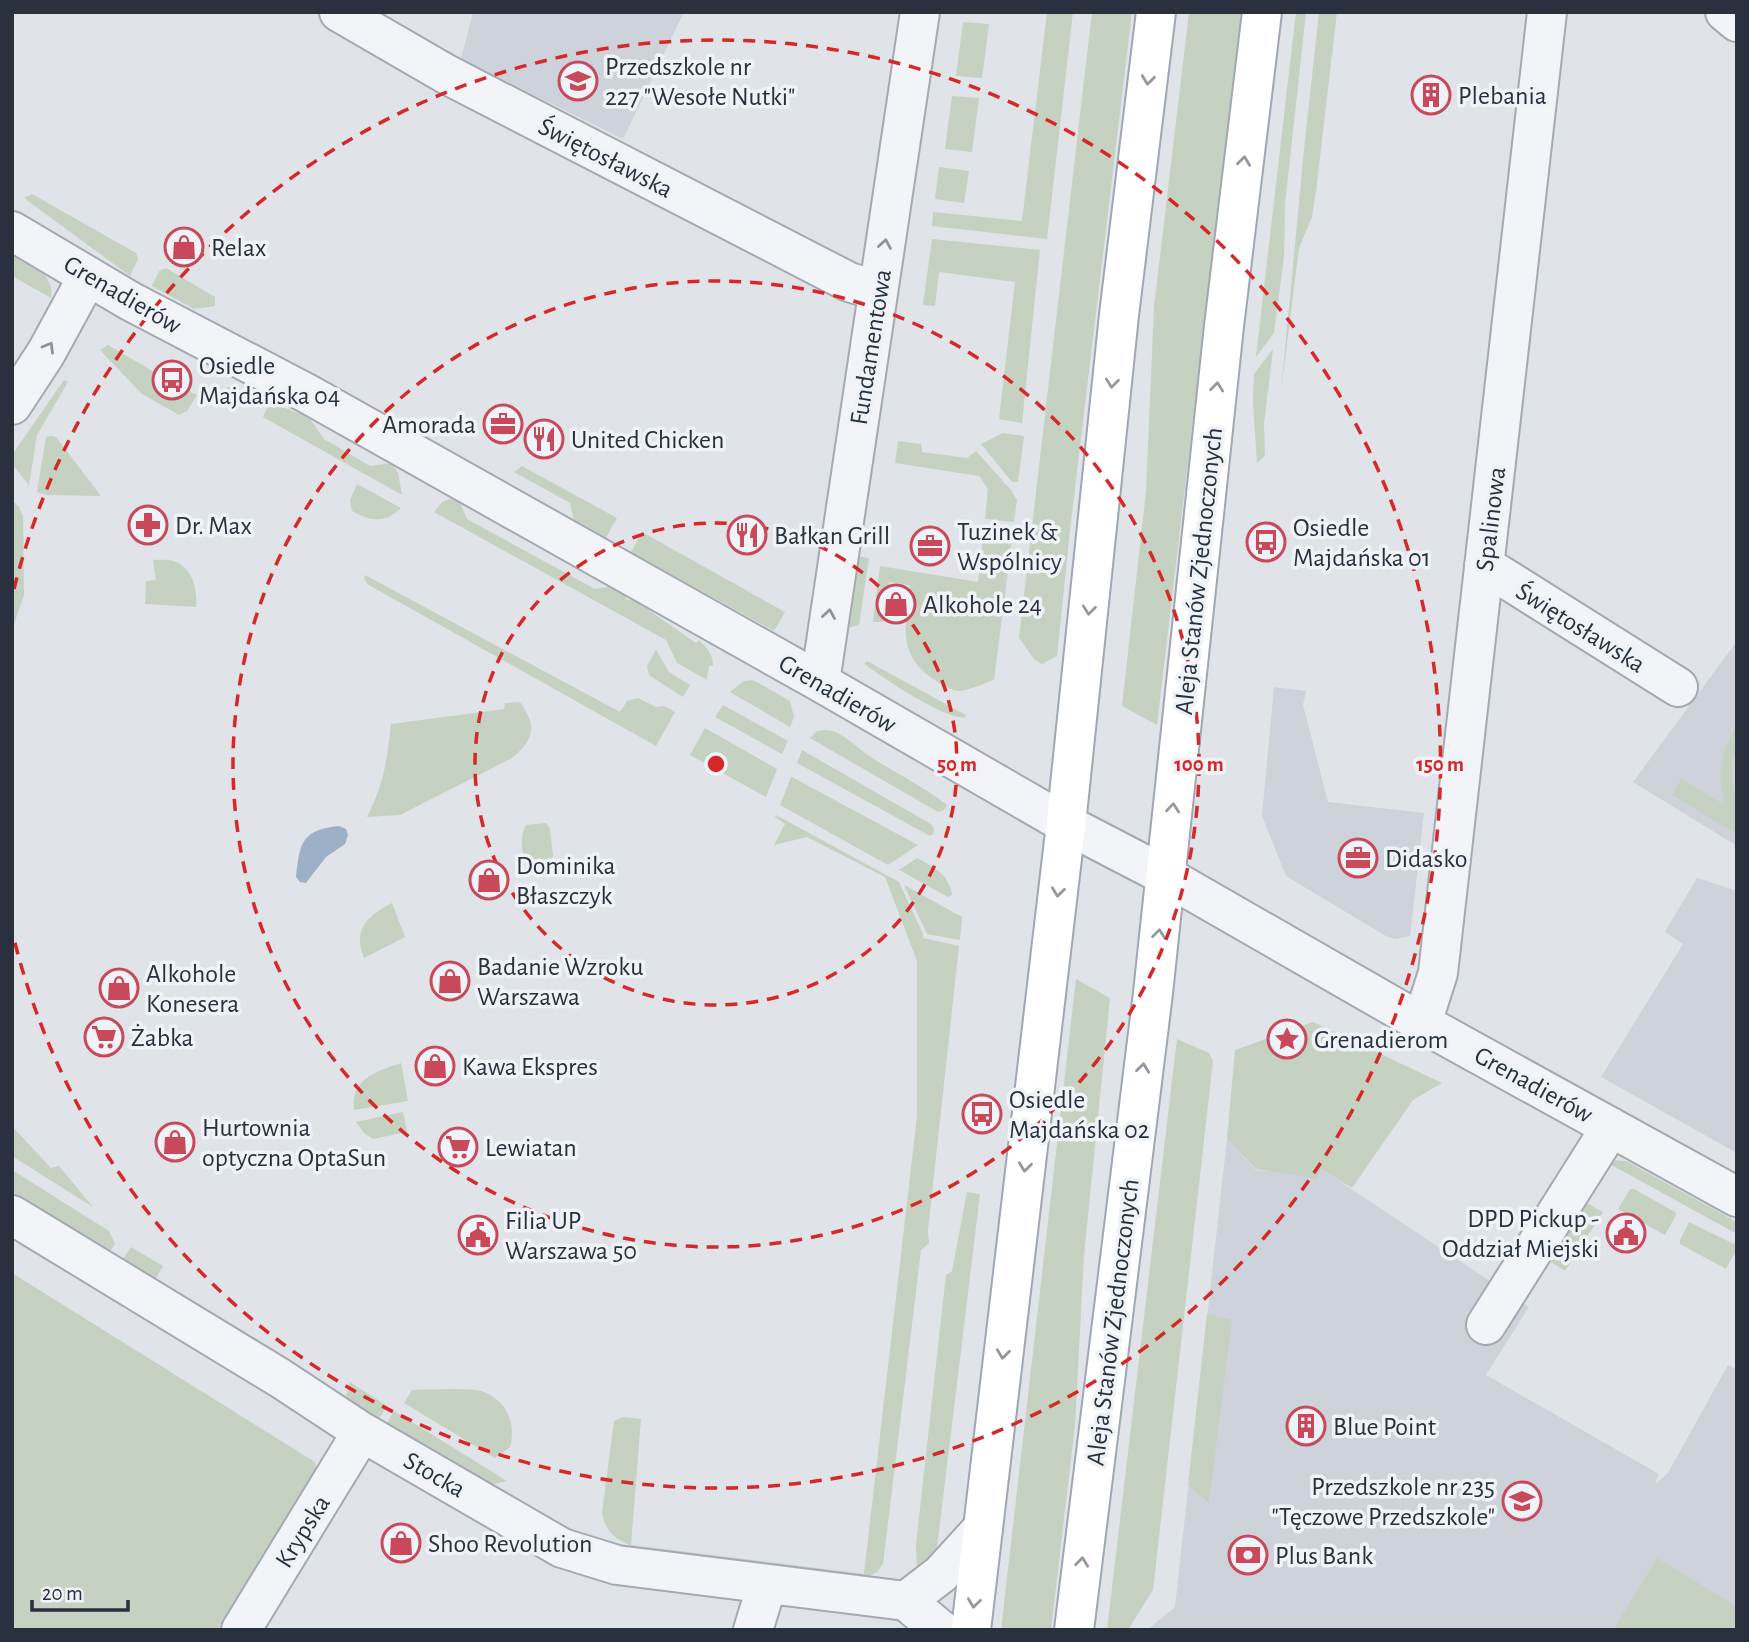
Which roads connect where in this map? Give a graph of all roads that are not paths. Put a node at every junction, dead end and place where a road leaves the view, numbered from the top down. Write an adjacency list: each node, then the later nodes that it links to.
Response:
1 (339, 12): 10 (street, Świętosławska)
2 (920, 12): 10 (street, Fundamentowa, one-way to 2)
3 (1156, 12): 15 (main road, one-way to 15)
4 (1262, 12): 16 (main road, Aleja Stanów Zjednoczonych, one-way to 4)
5 (1547, 12): 12 (street, Spalinowa)
6 (1725, 12): 7 (street)
7 (1737, 22)
8 (12, 231): 9 (street, Grenadierów)
9 (88, 276): 11 (street, one-way to 9); 13 (street, Grenadierów)
10 (878, 291): 13 (street, Fundamentowa, one-way to 10)
11 (12, 405)
12 (1484, 565): 14 (street, Świętosławska); 17 (street, Spalinowa)
13 (820, 682): 15 (street, Grenadierów)
14 (1678, 687)
15 (1066, 824): 16 (street, Grenadierów); 23 (main road, one-way to 23)
16 (1166, 876): 17 (street, Grenadierów); 30 (main road, Aleja Stanów Zjednoczonych, one-way to 16)
17 (1422, 1023): 18 (street, Grenadierów)
18 (1611, 1127): 19 (street, Grenadierów); 21 (street)
19 (1737, 1197)
20 (12, 1215): 22 (street, Stocka)
21 (1486, 1325)
22 (362, 1432): 24 (street, Stocka); 26 (street, Krypska)
23 (983, 1528): 25 (street); 29 (main road, one-way to 29)
24 (767, 1585): 25 (street, Stocka); 27 (street)
25 (906, 1601): 28 (street)
26 (241, 1630)
27 (753, 1630)
28 (941, 1630)
29 (971, 1630)
30 (1074, 1630)

